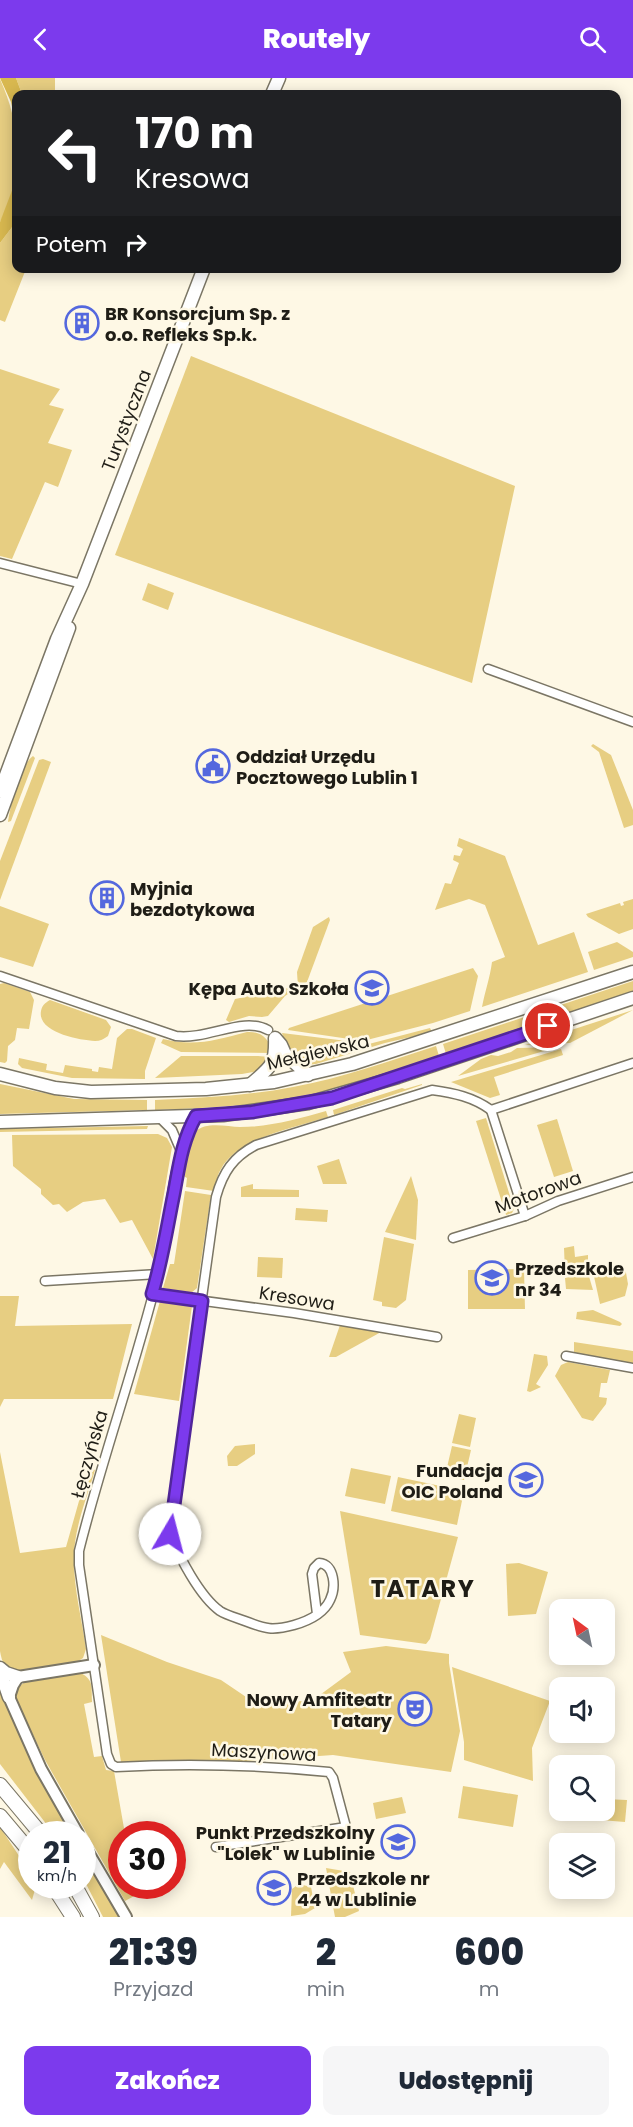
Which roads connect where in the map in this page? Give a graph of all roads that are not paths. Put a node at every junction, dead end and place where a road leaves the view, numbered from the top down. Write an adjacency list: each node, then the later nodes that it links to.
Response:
1 (202, 273): 3 (main road, Turystyczna)
2 (0, 563): 3 (street)
3 (82, 584): 6 (main road, Turystyczna); 7 (main road, Turystyczna)
4 (488, 669): 5 (street)
5 (633, 723)
6 (0, 791)
7 (0, 815)
8 (633, 972): 14 (main road, Mełgiewska)
9 (0, 976): 11 (street)
10 (633, 998): 17 (main road)
11 (272, 1034): 14 (main road); 15 (main road)
12 (633, 1063): 16 (street)
13 (0, 1074): 15 (main road, Mełgiewska)
14 (309, 1075): 15 (main road, Mełgiewska)
15 (250, 1085)
16 (491, 1110): 22 (street); 27 (street)
17 (196, 1116): 18 (main road); 20 (street, Łęczyńska)
18 (159, 1117): 19 (main road); 20 (street)
19 (0, 1122)
20 (181, 1152): 24 (street, Łęczyńska)
21 (633, 1177): 22 (street, Motorowa)
22 (525, 1216): 23 (street, Motorowa)
23 (453, 1238)
24 (158, 1274): 25 (street); 26 (street, Łęczyńska)
25 (45, 1281)
26 (152, 1294): 27 (street, Kresowa); 32 (street, Łęczyńska)
27 (202, 1301): 28 (street, Kresowa); 31 (street)
28 (437, 1337)
29 (566, 1356): 30 (street)
30 (633, 1368)
31 (317, 1614): 31 (street)
32 (94, 1665): 34 (street); 36 (street, Łęczyńska)
33 (0, 1670): 34 (main road); 35 (main road)
34 (18, 1677): 35 (street)
35 (9, 1697): 42 (street)
36 (116, 1767): 44 (street, Maszynowa)
37 (0, 1773): 39 (main road)
38 (0, 1785): 39 (main road)
39 (14, 1800): 41 (main road)
40 (0, 1816): 43 (main road)
41 (31, 1821)
42 (71, 1821)
43 (18, 1837)
44 (216, 1848)
45 (96, 1866): 50 (street)
46 (61, 1899): 48 (main road)
47 (82, 1899): 49 (main road)
48 (73, 1917)
49 (92, 1917)
50 (126, 1917)

